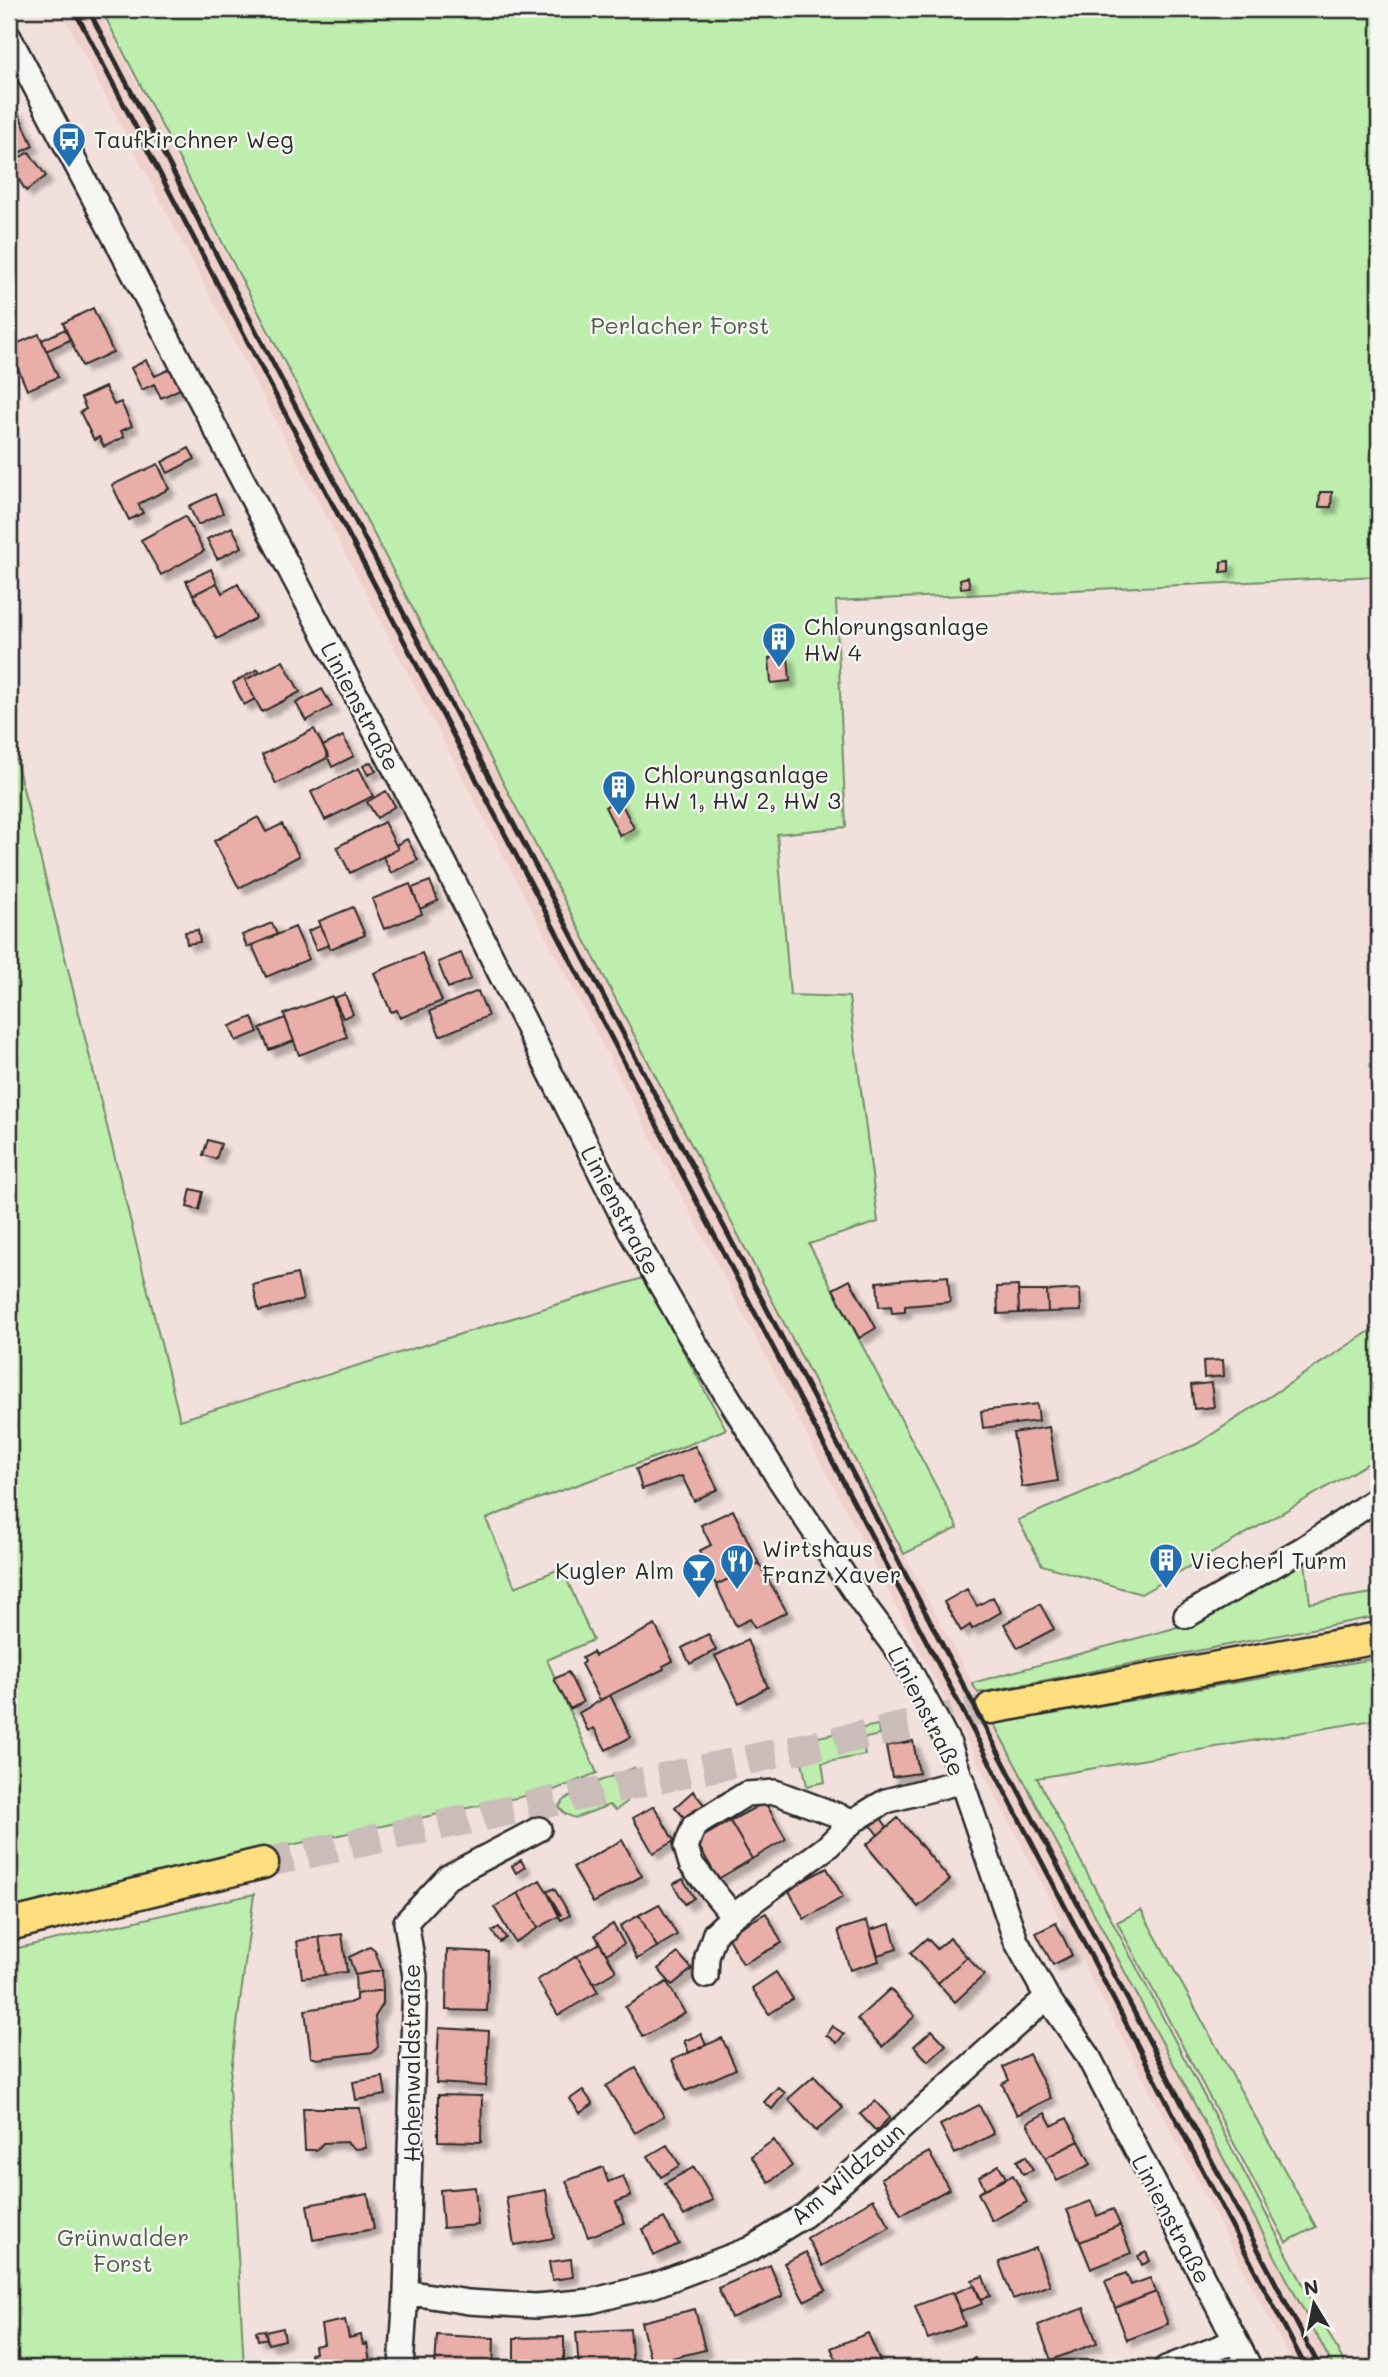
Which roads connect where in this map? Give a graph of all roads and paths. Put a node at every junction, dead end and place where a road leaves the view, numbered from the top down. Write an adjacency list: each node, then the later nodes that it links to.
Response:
1 (9, 37): 6 (street, Linienstraße, bridge)
2 (1379, 1497): 3 (street)
3 (1186, 1616)
4 (1379, 1638): 5 (main road)
5 (991, 1708)
6 (963, 1781): 7 (street); 13 (street, Linienstraße)
7 (853, 1821): 10 (street); 10 (street)
8 (539, 1829): 14 (street, Hohenwaldstraße)
9 (263, 1863): 11 (main road)
10 (733, 1916): 12 (street)
11 (9, 1925)
12 (706, 1976)
13 (1047, 1997): 14 (street, Am Wildzaun); 15 (street, Linienstraße)
14 (406, 2292): 16 (street, Hohenwaldstraße)
15 (1236, 2341): 17 (street); 18 (street, Linienstraße)
16 (401, 2368)
17 (1166, 2368)
18 (1250, 2368)

